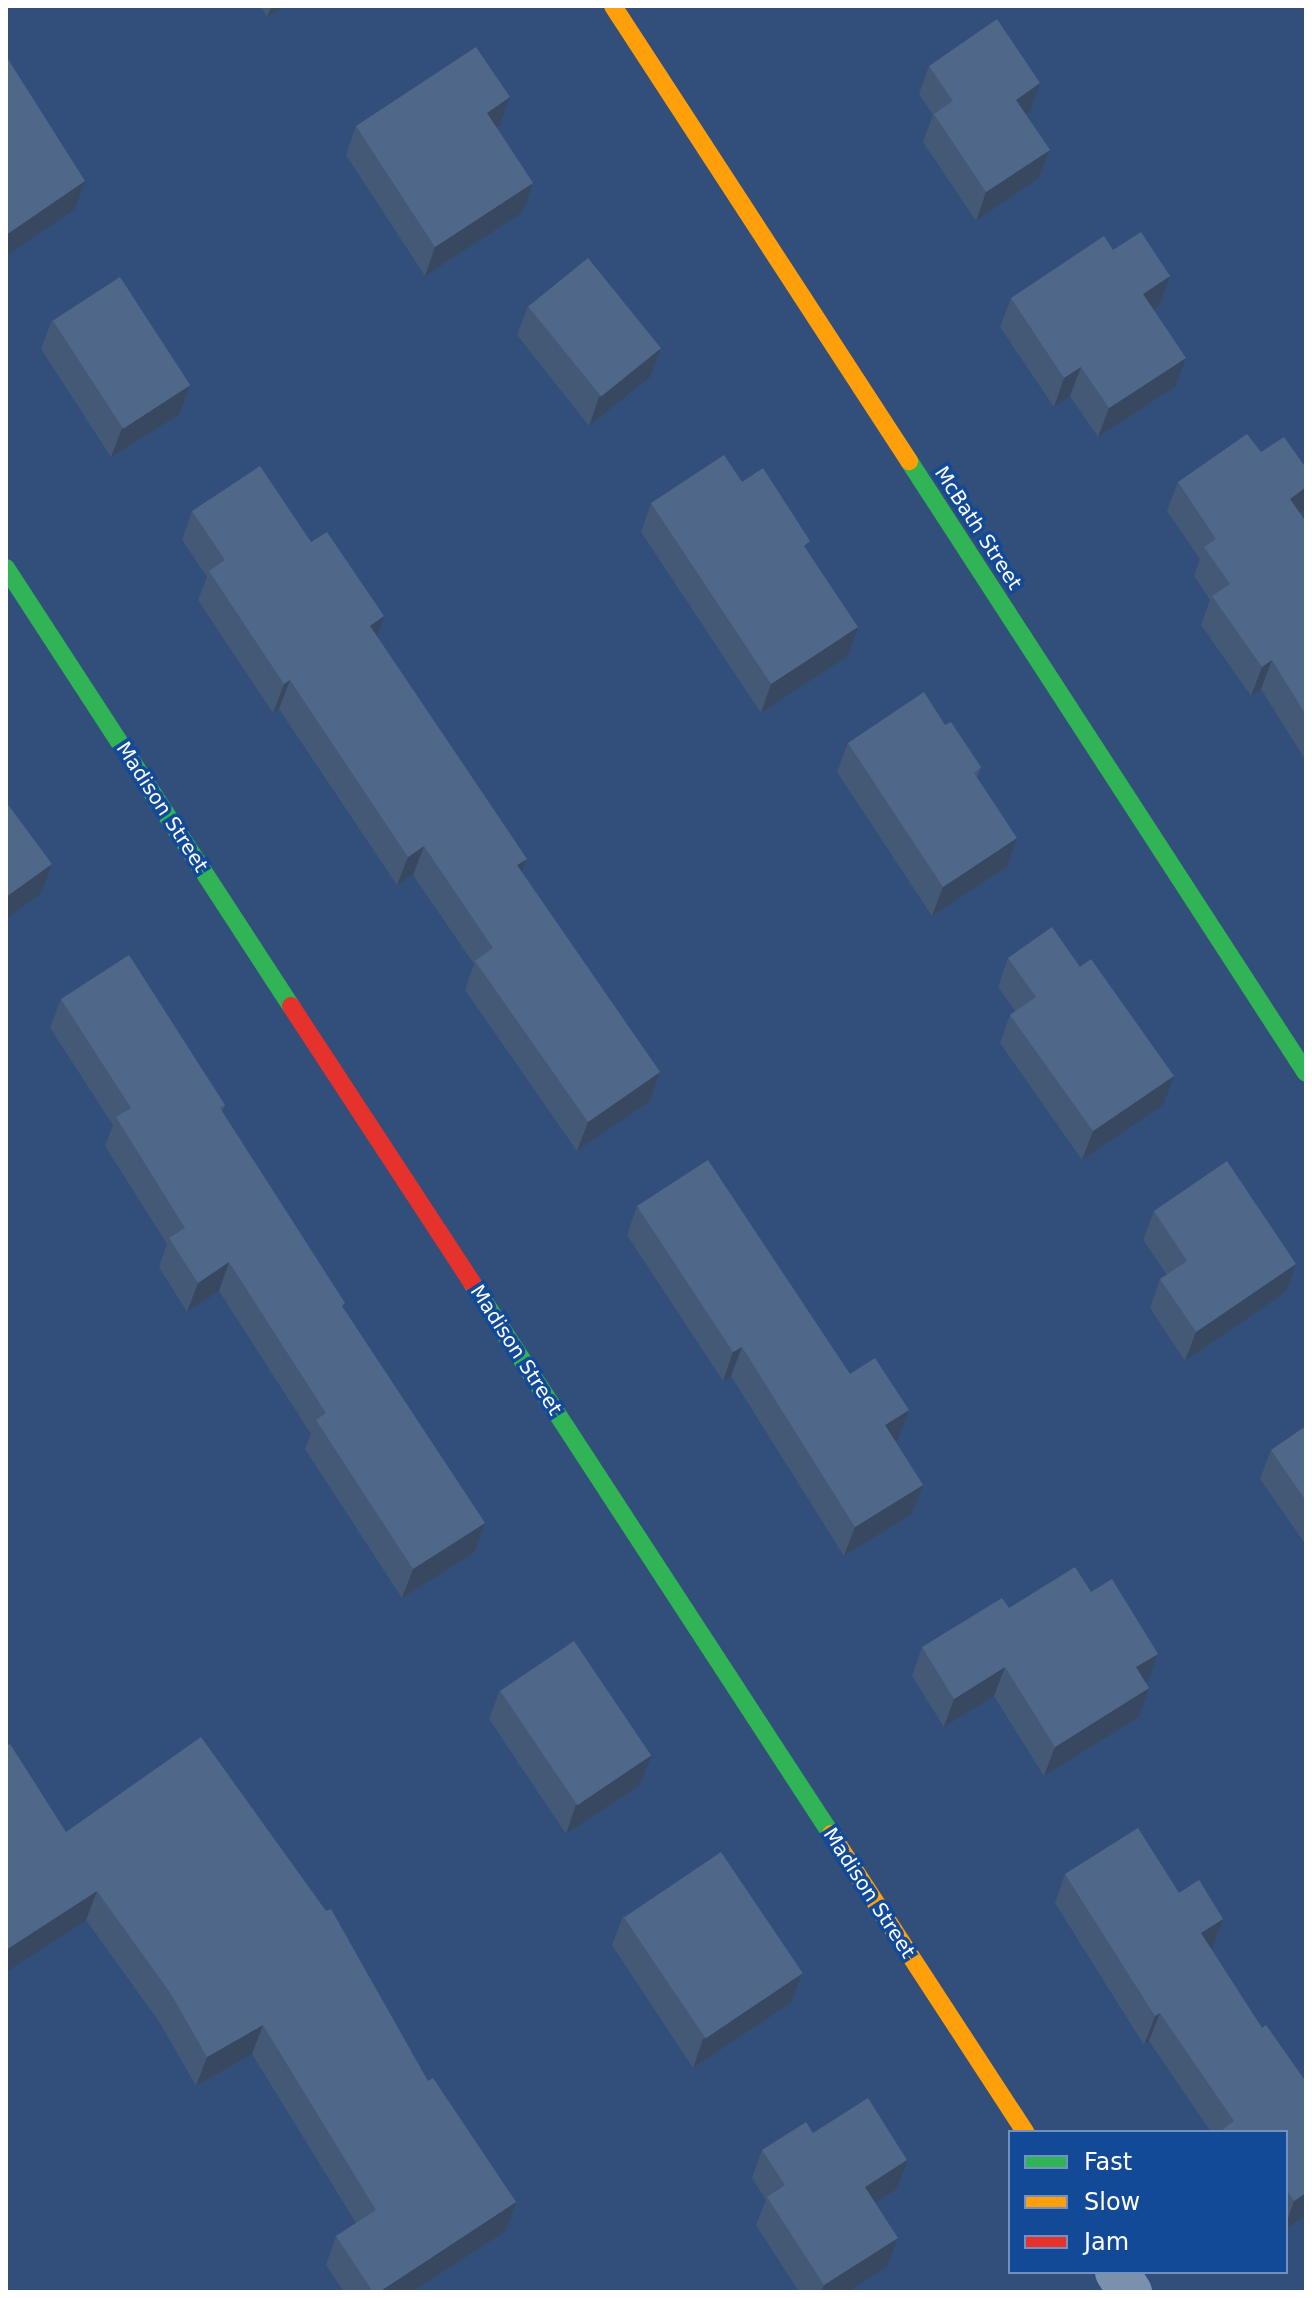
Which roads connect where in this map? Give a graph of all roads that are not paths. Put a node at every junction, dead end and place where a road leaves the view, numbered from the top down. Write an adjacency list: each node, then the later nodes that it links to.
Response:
1 (613, 6): 3 (street, McBath Street)
2 (6, 568): 4 (street, Madison Street)
3 (1306, 1073)
4 (1024, 2130)
5 (1118, 2274): 6 (street)
6 (1130, 2292)

